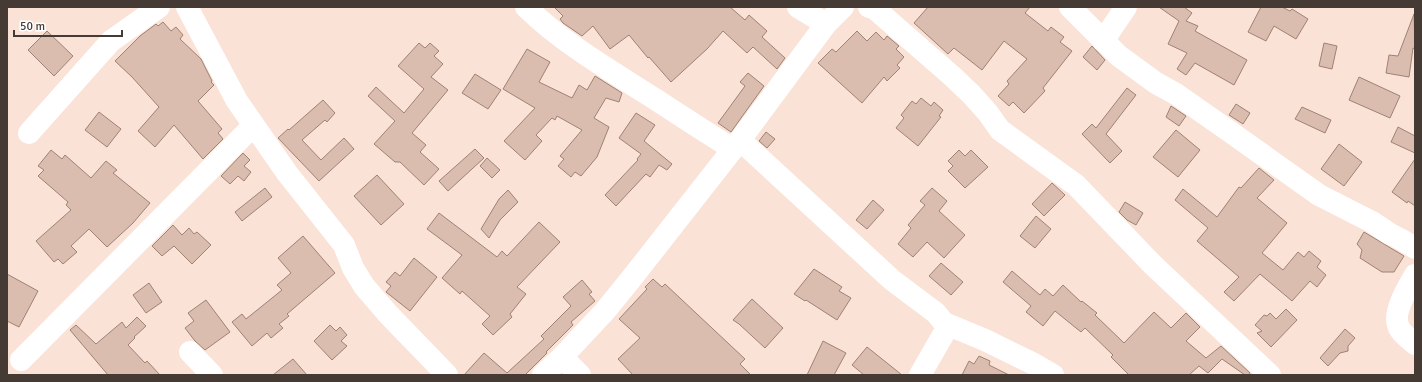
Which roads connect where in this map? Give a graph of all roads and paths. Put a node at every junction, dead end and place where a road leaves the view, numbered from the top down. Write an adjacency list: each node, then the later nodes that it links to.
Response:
1 (159, 7): 12 (street)
2 (187, 7): 11 (street)
3 (526, 7): 13 (street)
4 (798, 7): 9 (street)
5 (843, 7): 9 (street)
6 (872, 7): 27 (street)
7 (1070, 7): 10 (street)
8 (1126, 7): 10 (street)
9 (826, 24): 13 (street)
10 (1103, 41): 14 (street)
11 (253, 126): 20 (street); 22 (street)
12 (29, 133)
13 (736, 145): 16 (street); 19 (street)
14 (1415, 248)
15 (1415, 275): 17 (street)
16 (944, 323): 25 (street); 26 (street)
17 (1415, 344)
18 (190, 352): 21 (street)
19 (562, 357): 23 (street); 24 (street)
20 (21, 360)
21 (212, 375)
22 (447, 375)
23 (544, 375)
24 (580, 375)
25 (920, 375)
26 (1053, 375)
27 (1270, 375)

